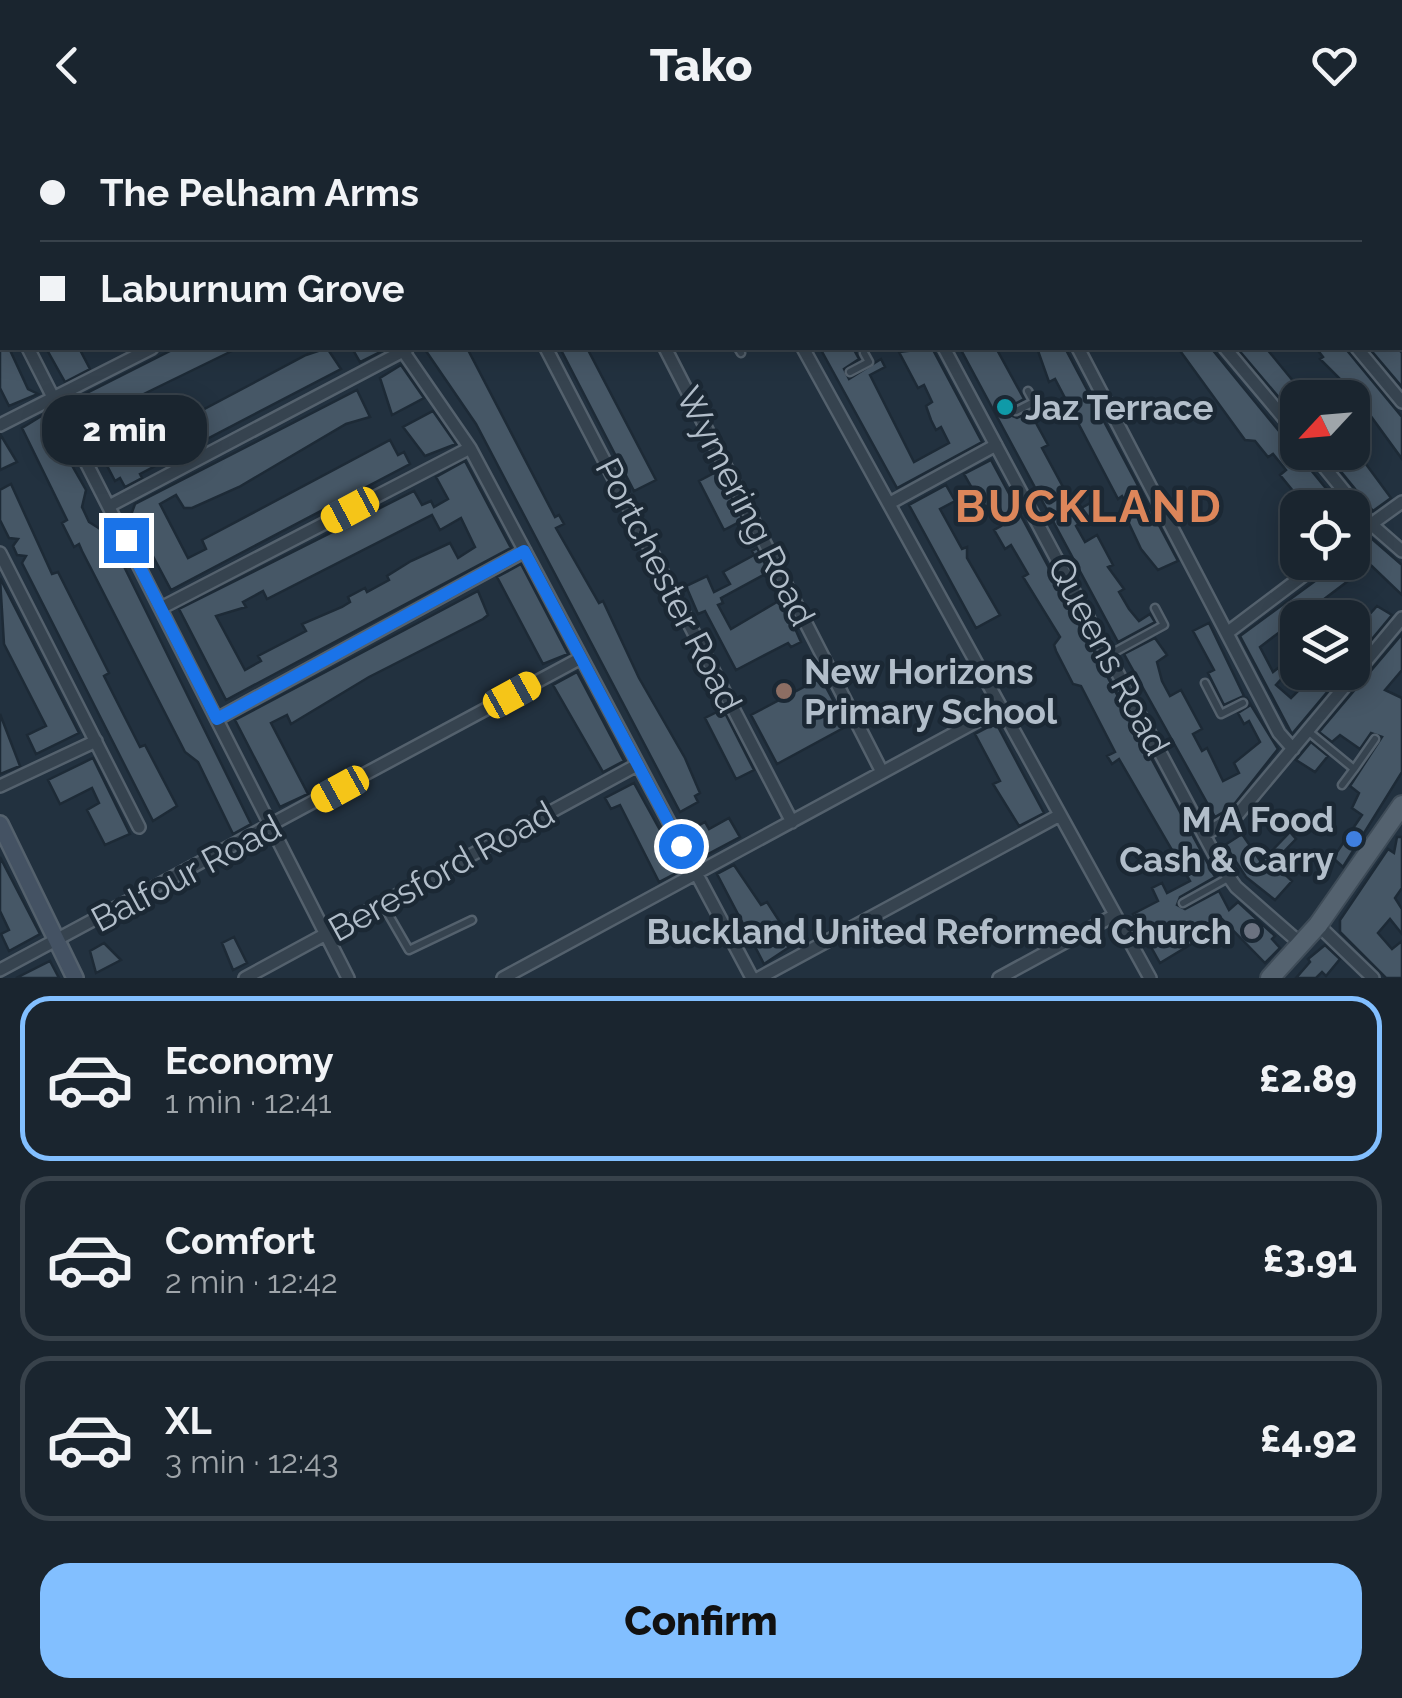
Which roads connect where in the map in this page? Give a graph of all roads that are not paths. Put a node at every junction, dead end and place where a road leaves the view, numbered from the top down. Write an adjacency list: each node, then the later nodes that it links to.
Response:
1 (29, 350): 17 (street)
2 (148, 350): 17 (street)
3 (403, 350): 29 (street)
4 (406, 350): 25 (street)
5 (547, 350): 56 (street, Portchester Road)
6 (666, 350): 51 (street, Wymering Road)
7 (805, 350): 15 (street)
8 (945, 350): 23 (street, Queens Road)
9 (1079, 350): 38 (street)
10 (1227, 350): 20 (street)
11 (1359, 350): 18 (street)
12 (864, 353): 13 (lane)
13 (850, 372)
14 (837, 379): 15 (lane)
15 (824, 385): 28 (street)
16 (1028, 391): 19 (lane)
17 (54, 398): 22 (street); 29 (street)
18 (1402, 402)
19 (1016, 411)
20 (1280, 414)
21 (999, 421): 23 (lane)
22 (0, 424)
23 (987, 428): 24 (street, Queens Road)
24 (996, 446): 28 (street); 39 (street, Queens Road)
25 (470, 448): 31 (street); 35 (street)
26 (1327, 470): 30 (street)
27 (1402, 502): 30 (street)
28 (890, 503): 43 (street)
29 (109, 506): 35 (street)
30 (1371, 524): 32 (street)
31 (524, 551): 40 (street); 44 (street)
32 (1402, 551)
33 (0, 553): 47 (street)
34 (1296, 580): 38 (street)
35 (161, 608): 44 (street)
36 (1154, 608): 39 (lane)
37 (1402, 618): 45 (street)
38 (1227, 633): 48 (street)
39 (1109, 655): 60 (street, Queens Road)
40 (581, 658): 49 (street); 58 (street, Balfour Road)
41 (1205, 683): 42 (lane)
42 (1243, 703)
43 (1001, 708): 51 (street); 55 (street)
44 (217, 719): 58 (street)
45 (1308, 732): 48 (street); 50 (lane)
46 (1375, 740): 50 (lane)
47 (96, 741): 53 (street); 57 (street)
48 (1293, 749): 60 (street)
49 (637, 764): 61 (street); 64 (street, Beresford Road)
50 (1354, 769): 52 (lane)
51 (882, 772): 56 (street)
52 (1342, 785)
53 (0, 786)
54 (1400, 813): 67 (main road)
55 (1060, 815): 65 (street); 77 (street)
56 (792, 822): 61 (street)
57 (139, 827)
58 (271, 827): 68 (street); 69 (street, Balfour Road)
59 (1, 830): 69 (street)
60 (1204, 835): 62 (street, Queens Road)
61 (695, 873): 76 (street); 77 (street)
62 (1228, 878): 63 (lane); 70 (street, Queens Road)
63 (1182, 902)
64 (382, 904): 66 (lane); 68 (street, Beresford Road)
65 (1115, 915): 72 (street); 78 (street)
66 (472, 920)
67 (1318, 925): 70 (main road); 80 (street)
68 (325, 935): 74 (street, Beresford Road); 75 (street)
69 (58, 942): 71 (street, Balfour Road); 73 (street)
70 (1301, 944): 79 (main road)
71 (0, 970)
72 (1149, 977)
73 (75, 978)
74 (245, 978)
75 (348, 978)
76 (503, 978)
77 (756, 978)
78 (998, 978)
79 (1270, 978)
80 (1373, 978)

